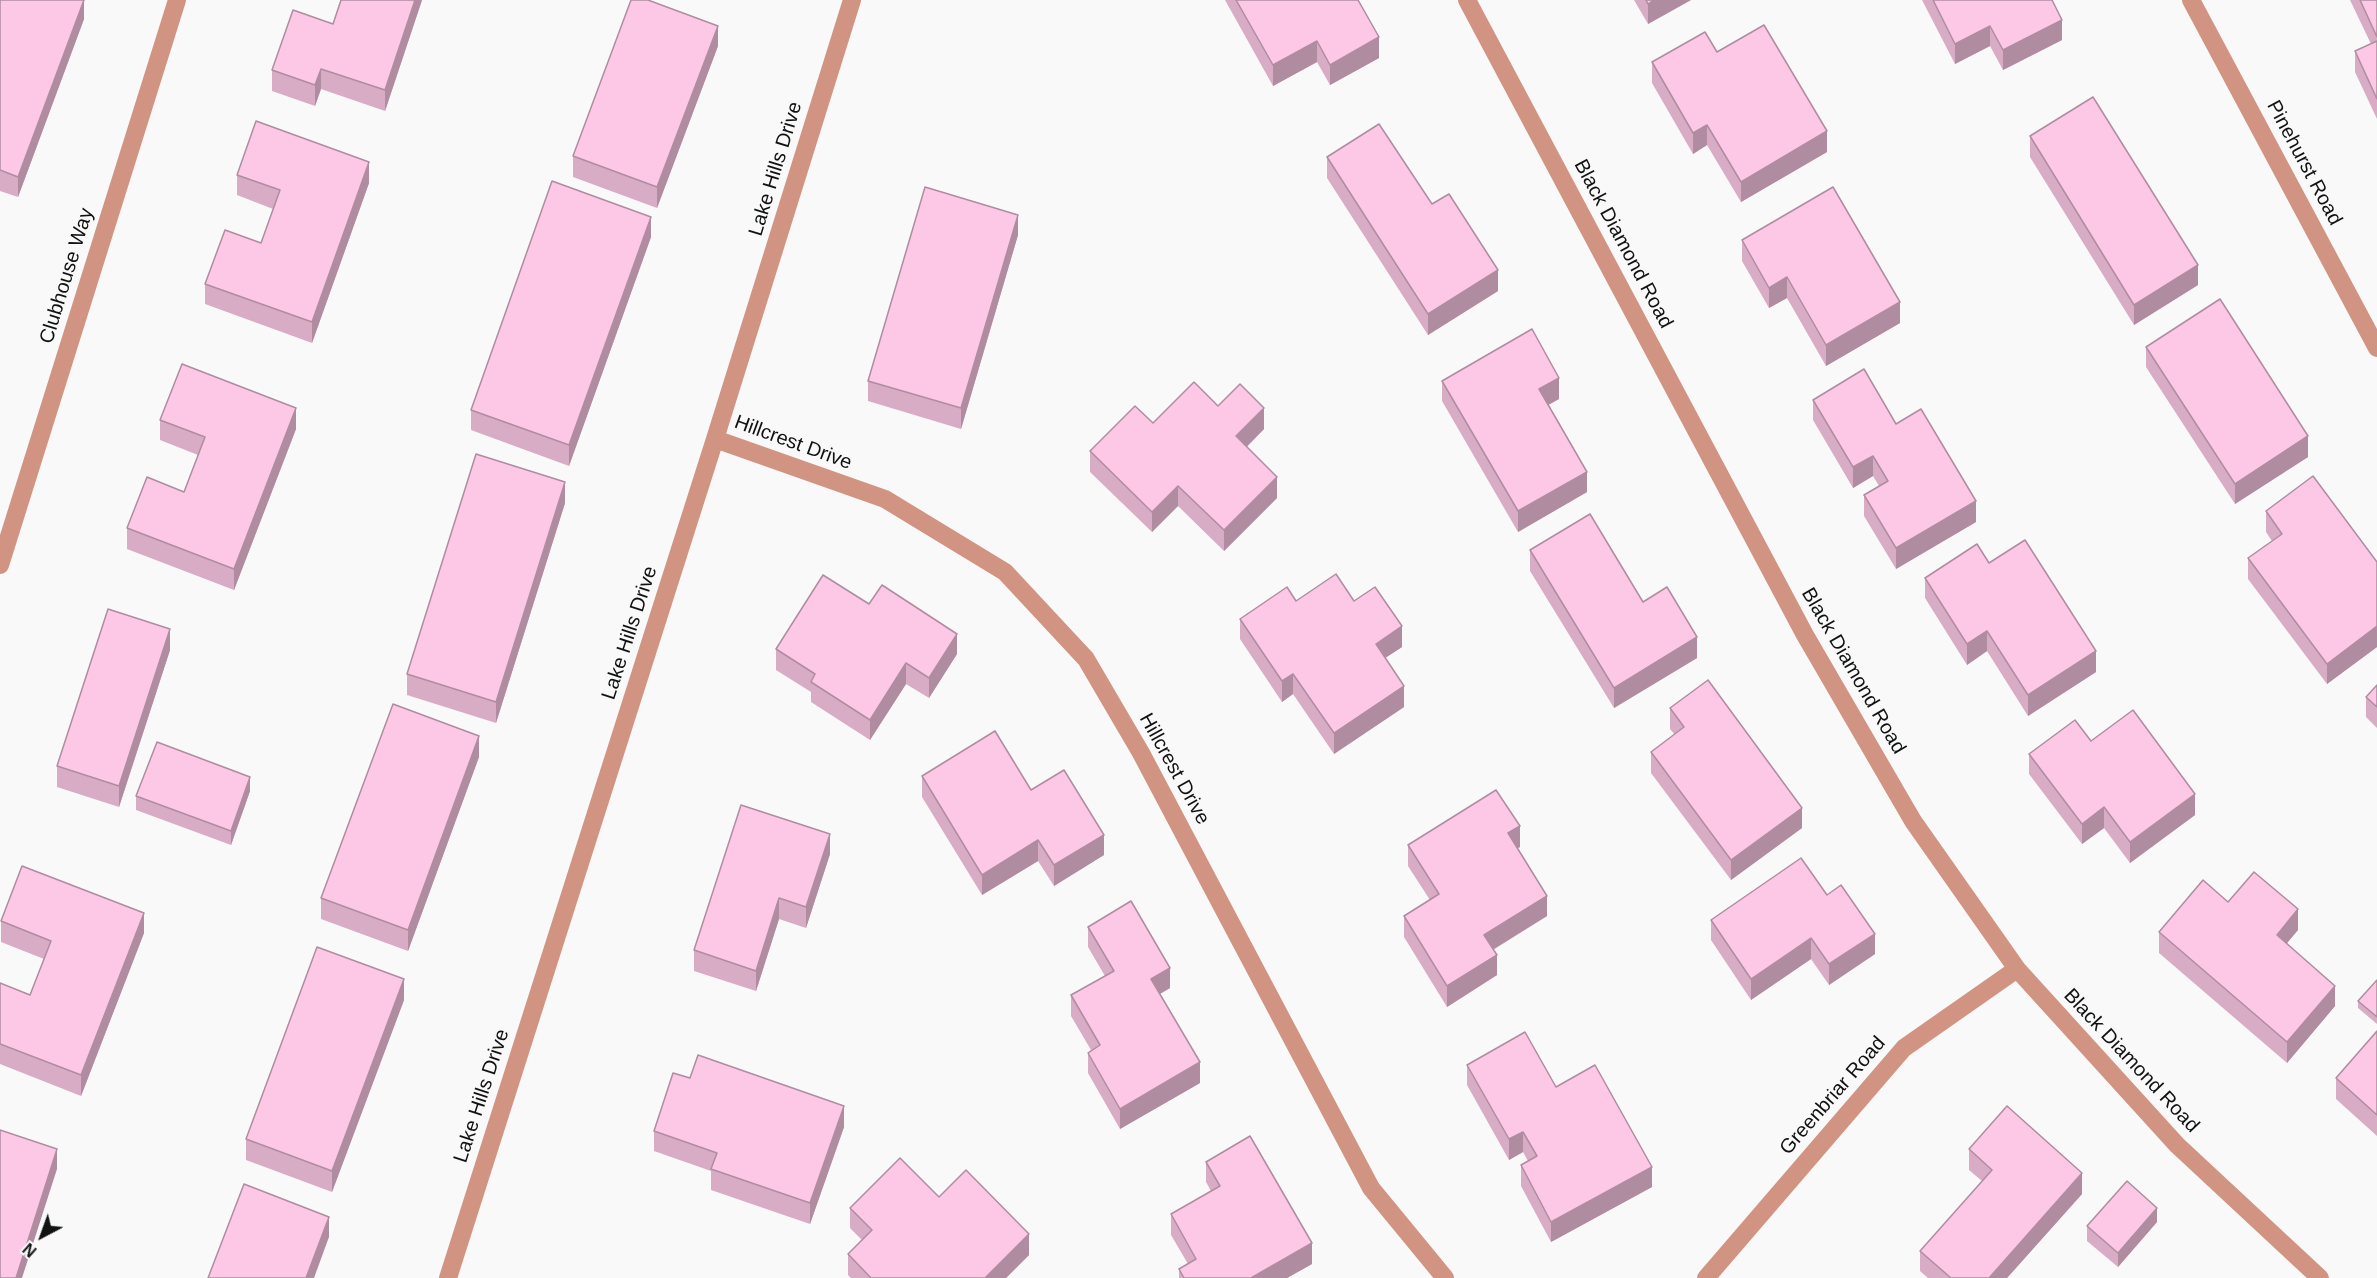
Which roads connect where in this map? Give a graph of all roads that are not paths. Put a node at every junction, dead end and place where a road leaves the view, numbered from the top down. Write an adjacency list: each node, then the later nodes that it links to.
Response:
1 (177, 0): 7 (street, Clubhouse Way)
2 (852, 0): 6 (street, Lake Hills Drive)
3 (1467, 0): 8 (street, Black Diamond Road)
4 (2191, 0): 5 (street, Pinehurst Road)
5 (2377, 348)
6 (715, 439): 9 (street, Lake Hills Drive); 10 (street, Hillcrest Drive)
7 (0, 565)
8 (2017, 969): 11 (street, Greenbriar Road); 12 (street, Black Diamond Road)
9 (448, 1278)
10 (1445, 1278)
11 (1707, 1278)
12 (2320, 1278)

